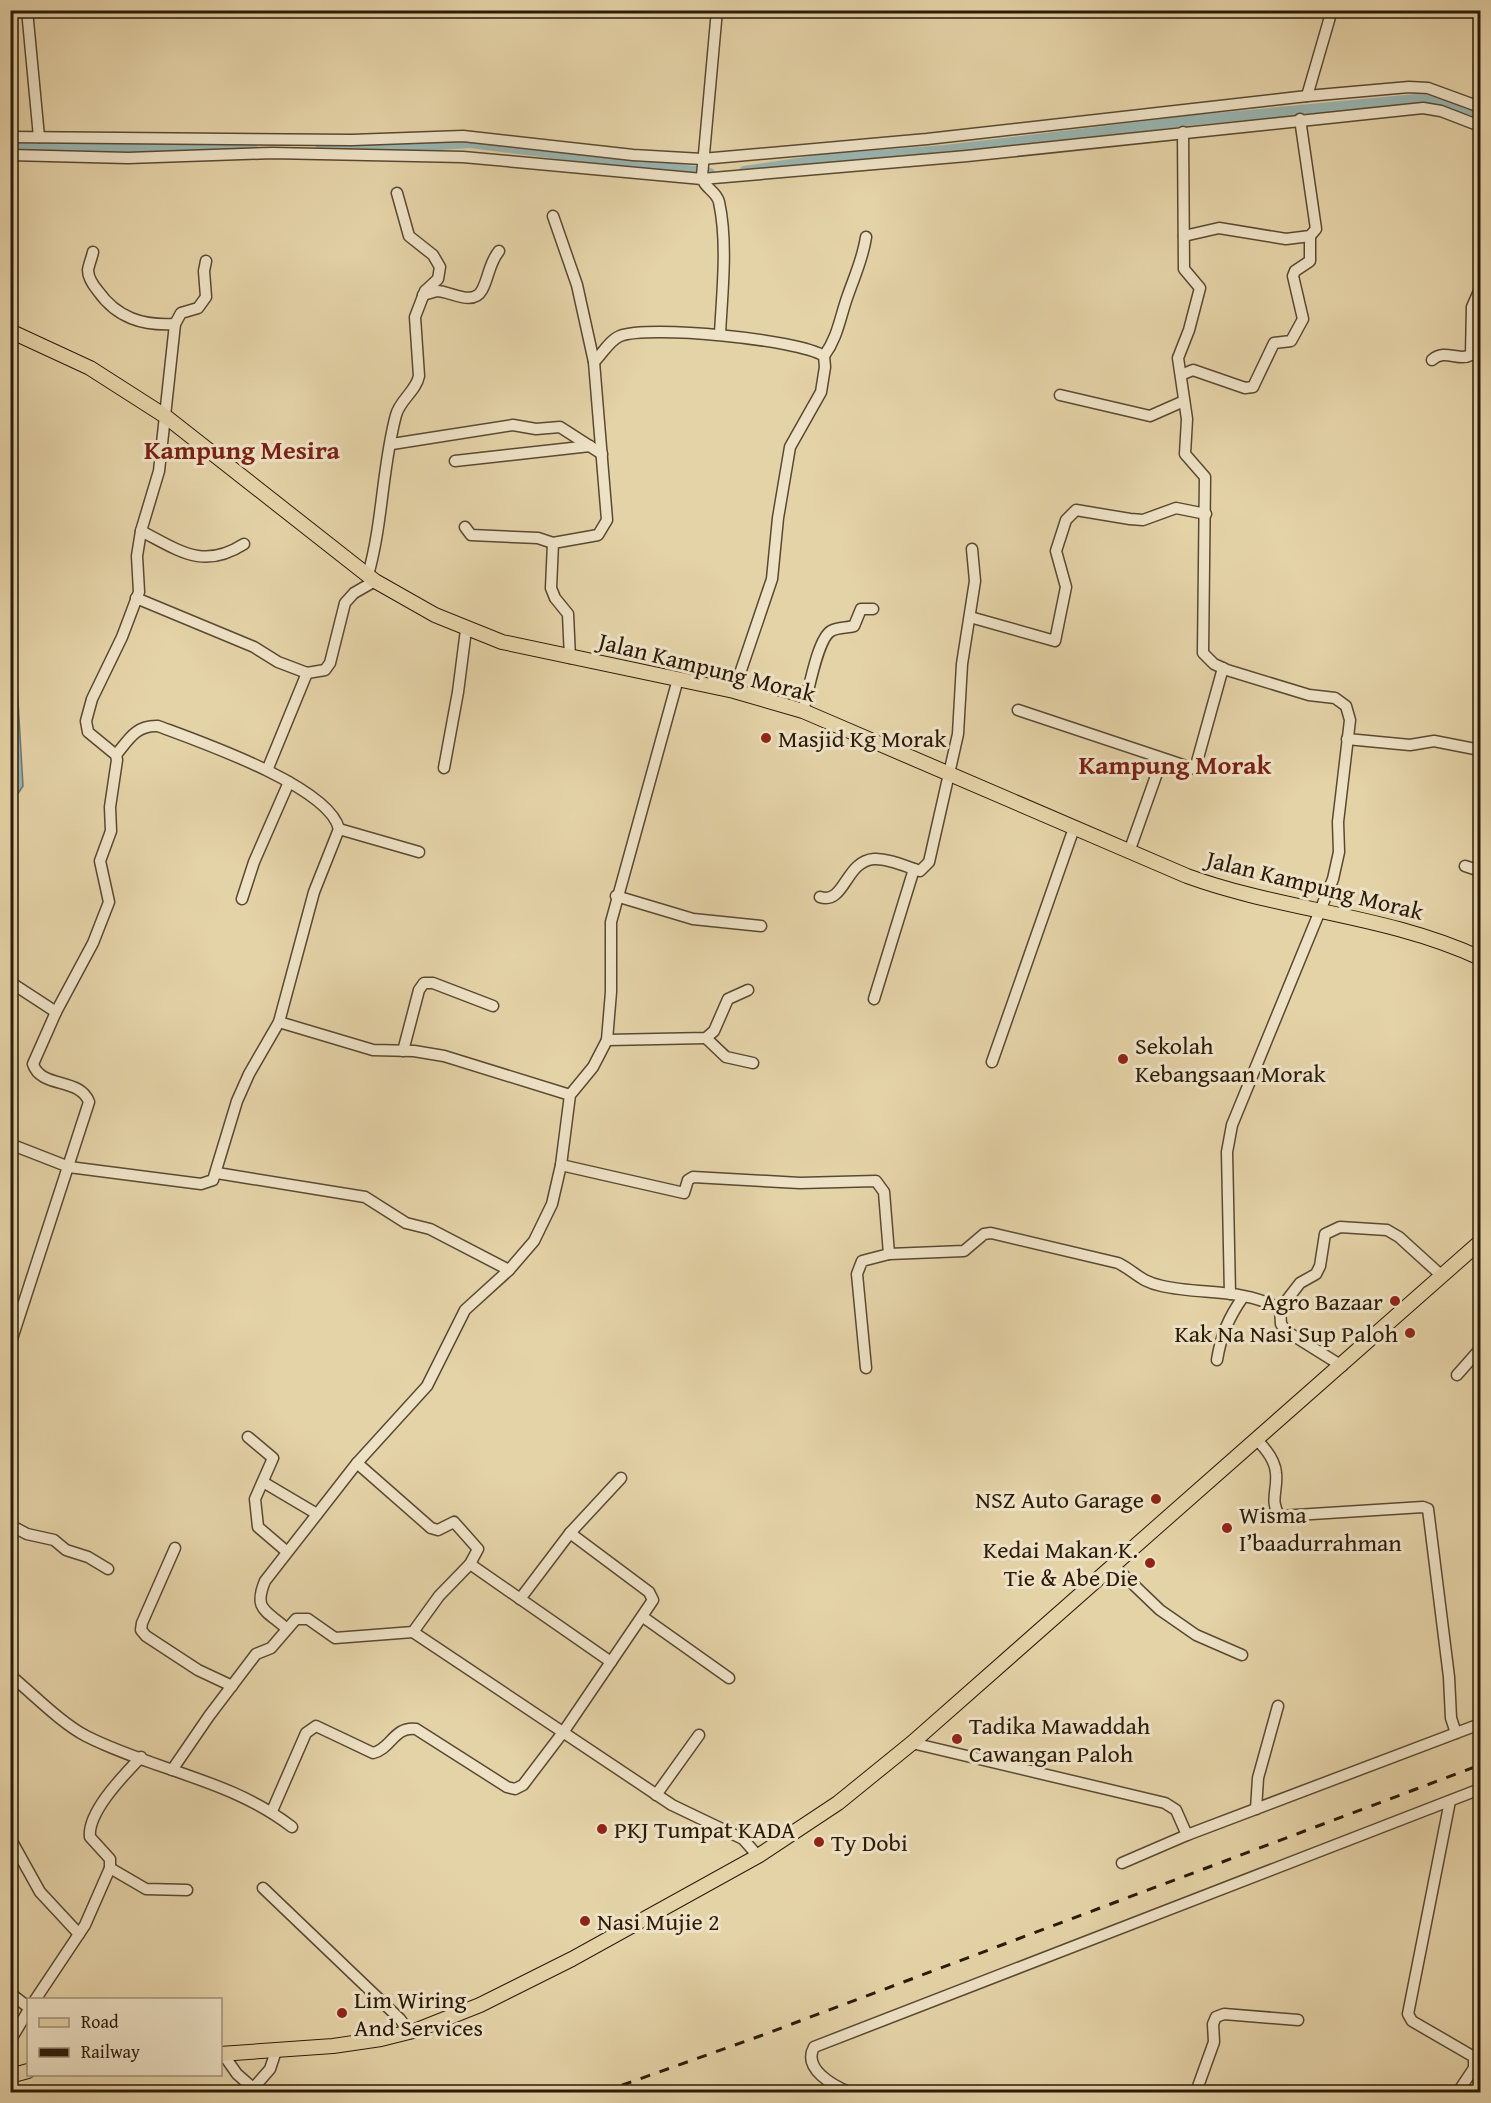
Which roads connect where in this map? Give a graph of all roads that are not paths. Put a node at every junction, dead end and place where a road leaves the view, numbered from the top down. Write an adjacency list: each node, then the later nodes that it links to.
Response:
1 (27, 10): 10 (street)
2 (717, 10): 13 (street)
3 (1332, 10): 4 (street)
4 (1307, 96): 5 (street); 13 (street)
5 (1480, 107)
6 (1300, 119): 7 (street); 8 (street); 18 (street)
7 (1480, 126)
8 (1183, 132): 14 (street); 17 (street)
9 (10, 136): 10 (street)
10 (39, 137): 11 (street)
11 (260, 146): 12 (street); 13 (street); 14 (street)
12 (10, 155)
13 (702, 161): 14 (street)
14 (702, 177): 27 (street)
15 (397, 193): 24 (street)
16 (553, 216): 30 (street)
17 (1184, 236): 18 (street); 31 (street)
18 (1310, 236): 31 (street)
19 (866, 237): 28 (street)
20 (499, 251): 24 (street)
21 (93, 252): 25 (street)
22 (206, 261): 25 (street)
23 (1480, 289): 29 (street)
24 (423, 295): 35 (street)
25 (175, 324): 34 (street)
26 (10, 331): 34 (main road, Jalan Kampung Morak)
27 (720, 334): 28 (street); 30 (street)
28 (824, 356): 54 (street)
29 (1432, 360)
30 (594, 362): 37 (street)
31 (1181, 375): 33 (street)
32 (1060, 395): 33 (street)
33 (1184, 401): 39 (street)
34 (165, 416): 41 (street); 45 (main road, Jalan Kampung Morak)
35 (392, 444): 36 (street); 45 (street)
36 (590, 446): 37 (street); 38 (street)
37 (602, 454): 42 (street)
38 (455, 461)
39 (1206, 514): 48 (street); 51 (street)
40 (465, 527): 42 (street)
41 (141, 531): 43 (street); 46 (street)
42 (553, 543): 50 (street)
43 (244, 544)
44 (972, 549): 48 (street)
45 (371, 578): 49 (main road, Jalan Kampung Morak); 52 (street)
46 (136, 598): 52 (street); 59 (street)
47 (873, 609): 56 (street)
48 (970, 616): 63 (street)
49 (466, 630): 50 (main road, Jalan Kampung Morak); 62 (street)
50 (570, 658): 53 (main road, Jalan Kampung Morak)
51 (1223, 668): 57 (street); 60 (street)
52 (307, 673): 61 (street)
53 (678, 679): 54 (main road, Jalan Kampung Morak); 72 (street)
54 (734, 692): 56 (main road, Jalan Kampung Morak)
55 (1018, 710): 60 (street)
56 (804, 711): 63 (main road, Jalan Kampung Morak)
57 (1347, 739): 58 (street); 75 (street)
58 (1480, 750)
59 (116, 755): 61 (street); 82 (street)
60 (1162, 759): 68 (street)
61 (268, 768): 64 (street)
62 (444, 768)
63 (950, 774): 65 (main road, Jalan Kampung Morak); 70 (street)
64 (289, 782): 66 (street); 74 (street)
65 (1074, 828): 68 (main road, Jalan Kampung Morak); 87 (street)
66 (339, 829): 67 (street); 83 (street)
67 (419, 852)
68 (1128, 852): 75 (main road, Jalan Kampung Morak)
69 (1466, 866): 71 (street)
70 (914, 869): 73 (street); 80 (street)
71 (1480, 871)
72 (616, 897): 76 (street); 85 (street)
73 (820, 897)
74 (242, 899)
75 (1319, 912): 77 (main road, Jalan Kampung Morak); 98 (street)
76 (761, 926)
77 (1480, 958)
78 (10, 982): 82 (street)
79 (748, 990): 84 (street)
80 (874, 999)
81 (493, 1006): 86 (street)
82 (56, 1012): 92 (street)
83 (279, 1022): 86 (street); 93 (street)
84 (706, 1038): 85 (street); 88 (street)
85 (607, 1040): 89 (street)
86 (403, 1051): 89 (street)
87 (992, 1062)
88 (753, 1063)
89 (570, 1095): 91 (street)
90 (10, 1144): 92 (street)
91 (561, 1165): 95 (street); 96 (street)
92 (69, 1167): 93 (street); 101 (street)
93 (217, 1173): 96 (street)
94 (1480, 1244): 97 (main road)
95 (889, 1254): 98 (street); 105 (street)
96 (509, 1270): 109 (street)
97 (1442, 1276): 100 (street); 104 (main road)
98 (1230, 1294): 99 (street)
99 (1243, 1297): 100 (street); 103 (street)
100 (1280, 1310): 104 (street)
101 (10, 1345)
102 (1480, 1349): 106 (street)
103 (1217, 1360)
104 (1342, 1366): 108 (main road)
105 (866, 1368)
106 (1457, 1375)
107 (248, 1437): 111 (street)
108 (1257, 1440): 118 (main road); 132 (street)
109 (357, 1463): 112 (street); 117 (street)
110 (621, 1478): 114 (street)
111 (263, 1482): 112 (street); 116 (street)
112 (317, 1514): 116 (street)
113 (10, 1525): 119 (street)
114 (570, 1533): 120 (street); 121 (street)
115 (176, 1548): 128 (street)
116 (286, 1551): 122 (street)
117 (470, 1564): 120 (street); 123 (street)
118 (1113, 1565): 124 (street); 134 (main road)
119 (108, 1569)
120 (520, 1599): 125 (street)
121 (643, 1617): 125 (street); 127 (street)
122 (287, 1629): 123 (street); 128 (street)
123 (413, 1632): 131 (street)
124 (1242, 1655)
125 (611, 1662): 131 (street)
126 (10, 1675): 135 (street)
127 (729, 1678)
128 (232, 1686): 136 (street)
129 (1278, 1706): 140 (street)
130 (1480, 1724): 132 (street)
131 (564, 1731): 138 (street); 141 (street)
132 (1456, 1733): 140 (street)
133 (699, 1735): 138 (street)
134 (912, 1743): 143 (street); 145 (main road)
135 (141, 1757): 136 (street); 147 (street)
136 (172, 1770): 141 (street)
137 (1480, 1789): 139 (street)
138 (656, 1795): 145 (street)
139 (1450, 1801): 163 (street); 165 (street)
140 (1256, 1809): 143 (street)
141 (272, 1811): 142 (street)
142 (292, 1827)
143 (1187, 1835): 146 (street)
144 (10, 1838): 150 (street)
145 (758, 1856): 156 (main road)
146 (1122, 1863)
147 (110, 1868): 149 (street); 150 (street)
148 (263, 1887): 156 (street)
149 (187, 1890)
150 (79, 1934): 152 (street)
151 (10, 1993): 153 (street)
152 (36, 1998)
153 (27, 2008)
154 (27, 2011): 157 (street)
155 (1298, 2020): 164 (street)
156 (410, 2033): 158 (main road)
157 (10, 2041)
158 (276, 2051): 159 (main road); 162 (street)
159 (222, 2054): 162 (street)
160 (27, 2071): 161 (main road)
161 (10, 2076)
162 (252, 2090)
163 (849, 2092)
164 (1196, 2092)
165 (1458, 2092)

